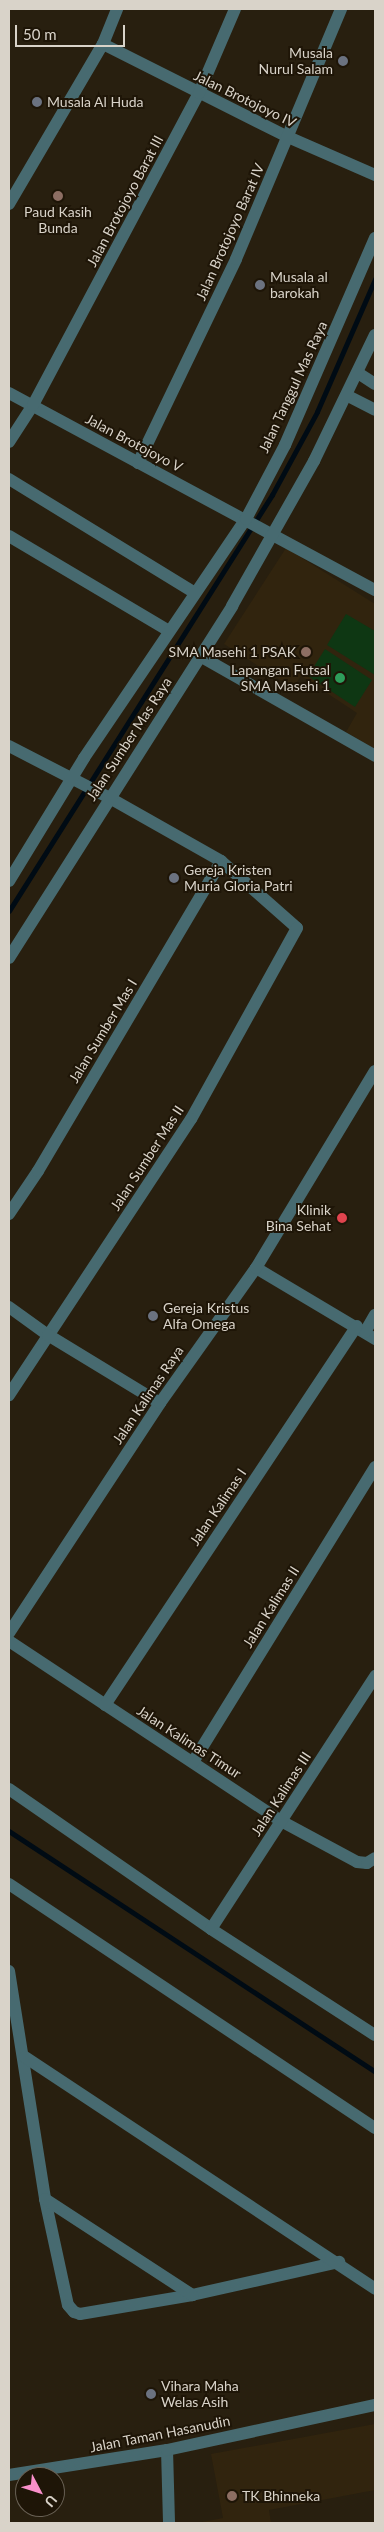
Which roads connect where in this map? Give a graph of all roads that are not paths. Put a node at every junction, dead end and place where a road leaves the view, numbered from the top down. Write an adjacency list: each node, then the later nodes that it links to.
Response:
1 (116, 9): 4 (street)
2 (235, 9): 5 (street, Jalan Brotojoyo Barat III)
3 (341, 9): 6 (street, Jalan Brotojoyo Barat IV)
4 (103, 44): 5 (street, Jalan Brotojoyo IV); 8 (street)
5 (199, 93): 6 (street, Jalan Brotojoyo IV); 16 (street, Jalan Brotojoyo Barat III)
6 (288, 137): 7 (street, Jalan Brotojoyo IV); 19 (street, Jalan Brotojoyo Barat IV)
7 (375, 175)
8 (14, 185): 9 (street)
9 (9, 204)
10 (375, 238): 21 (street, Jalan Tanggul Mas Raya)
11 (375, 334): 12 (street)
12 (358, 373): 13 (street); 15 (street)
13 (375, 384)
14 (9, 393): 16 (street, Jalan Brotojoyo V)
15 (348, 396): 17 (street); 22 (street)
16 (33, 405): 18 (street, Jalan Brotojoyo Barat III); 19 (street, Jalan Brotojoyo V)
17 (375, 410)
18 (9, 442)
19 (138, 463): 21 (street, Jalan Brotojoyo V)
20 (9, 480): 25 (street)
21 (247, 519): 22 (street, Jalan Brotojoyo V); 25 (street, Jalan Sumber Mas Raya)
22 (269, 534): 24 (street, Jalan Brotojoyo V); 27 (street, Jalan Sumber Mas Raya)
23 (9, 536): 26 (street)
24 (375, 590)
25 (195, 593): 26 (street, Jalan Sumber Mas Raya)
26 (170, 631): 30 (street, Jalan Sumber Mas Raya)
27 (200, 656): 29 (street); 31 (street, Jalan Sumber Mas Raya)
28 (9, 746): 30 (street)
29 (375, 756)
30 (73, 779): 31 (street); 33 (street, Jalan Sumber Mas Raya)
31 (106, 796): 32 (street); 34 (street, Jalan Sumber Mas Raya)
32 (221, 861): 36 (street, Jalan Sumber Mas I); 41 (street, Jalan Sumber Mas II)
33 (9, 881)
34 (9, 958)
35 (375, 1071): 37 (street, Jalan Kalimas Raya)
36 (9, 1214)
37 (256, 1268): 40 (street); 43 (street, Jalan Kalimas Raya)
38 (9, 1307): 41 (street)
39 (375, 1315): 40 (street, Jalan Kalimas I)
40 (366, 1332): 48 (street, Jalan Kalimas I)
41 (48, 1335): 42 (street, Jalan Sumber Mas II); 43 (street)
42 (9, 1395)
43 (160, 1403): 45 (street, Jalan Kalimas Raya)
44 (375, 1468): 49 (street, Jalan Kalimas II)
45 (9, 1633)
46 (9, 1641): 48 (street, Jalan Kalimas Timur)
47 (375, 1676): 51 (street, Jalan Kalimas III)
48 (105, 1705): 49 (street, Jalan Kalimas Timur)
49 (193, 1762): 51 (street, Jalan Kalimas Timur)
50 (9, 1789): 54 (street)
51 (282, 1821): 52 (street, Jalan Kalimas Timur); 54 (street, Jalan Kalimas III)
52 (375, 1858)
53 (9, 1884): 58 (street)
54 (210, 1929): 56 (street)
55 (9, 1971): 57 (street)
56 (375, 2035)
57 (25, 2057): 59 (street); 60 (street)
58 (375, 2128)
59 (45, 2199): 62 (street); 62 (street)
60 (339, 2262): 61 (street); 62 (street)
61 (375, 2289)
62 (192, 2296)
63 (375, 2405): 64 (street, Jalan Taman Hasanudin)
64 (167, 2450): 65 (street, Jalan Taman Hasanudin); 66 (street)
65 (9, 2475)
66 (169, 2523)

